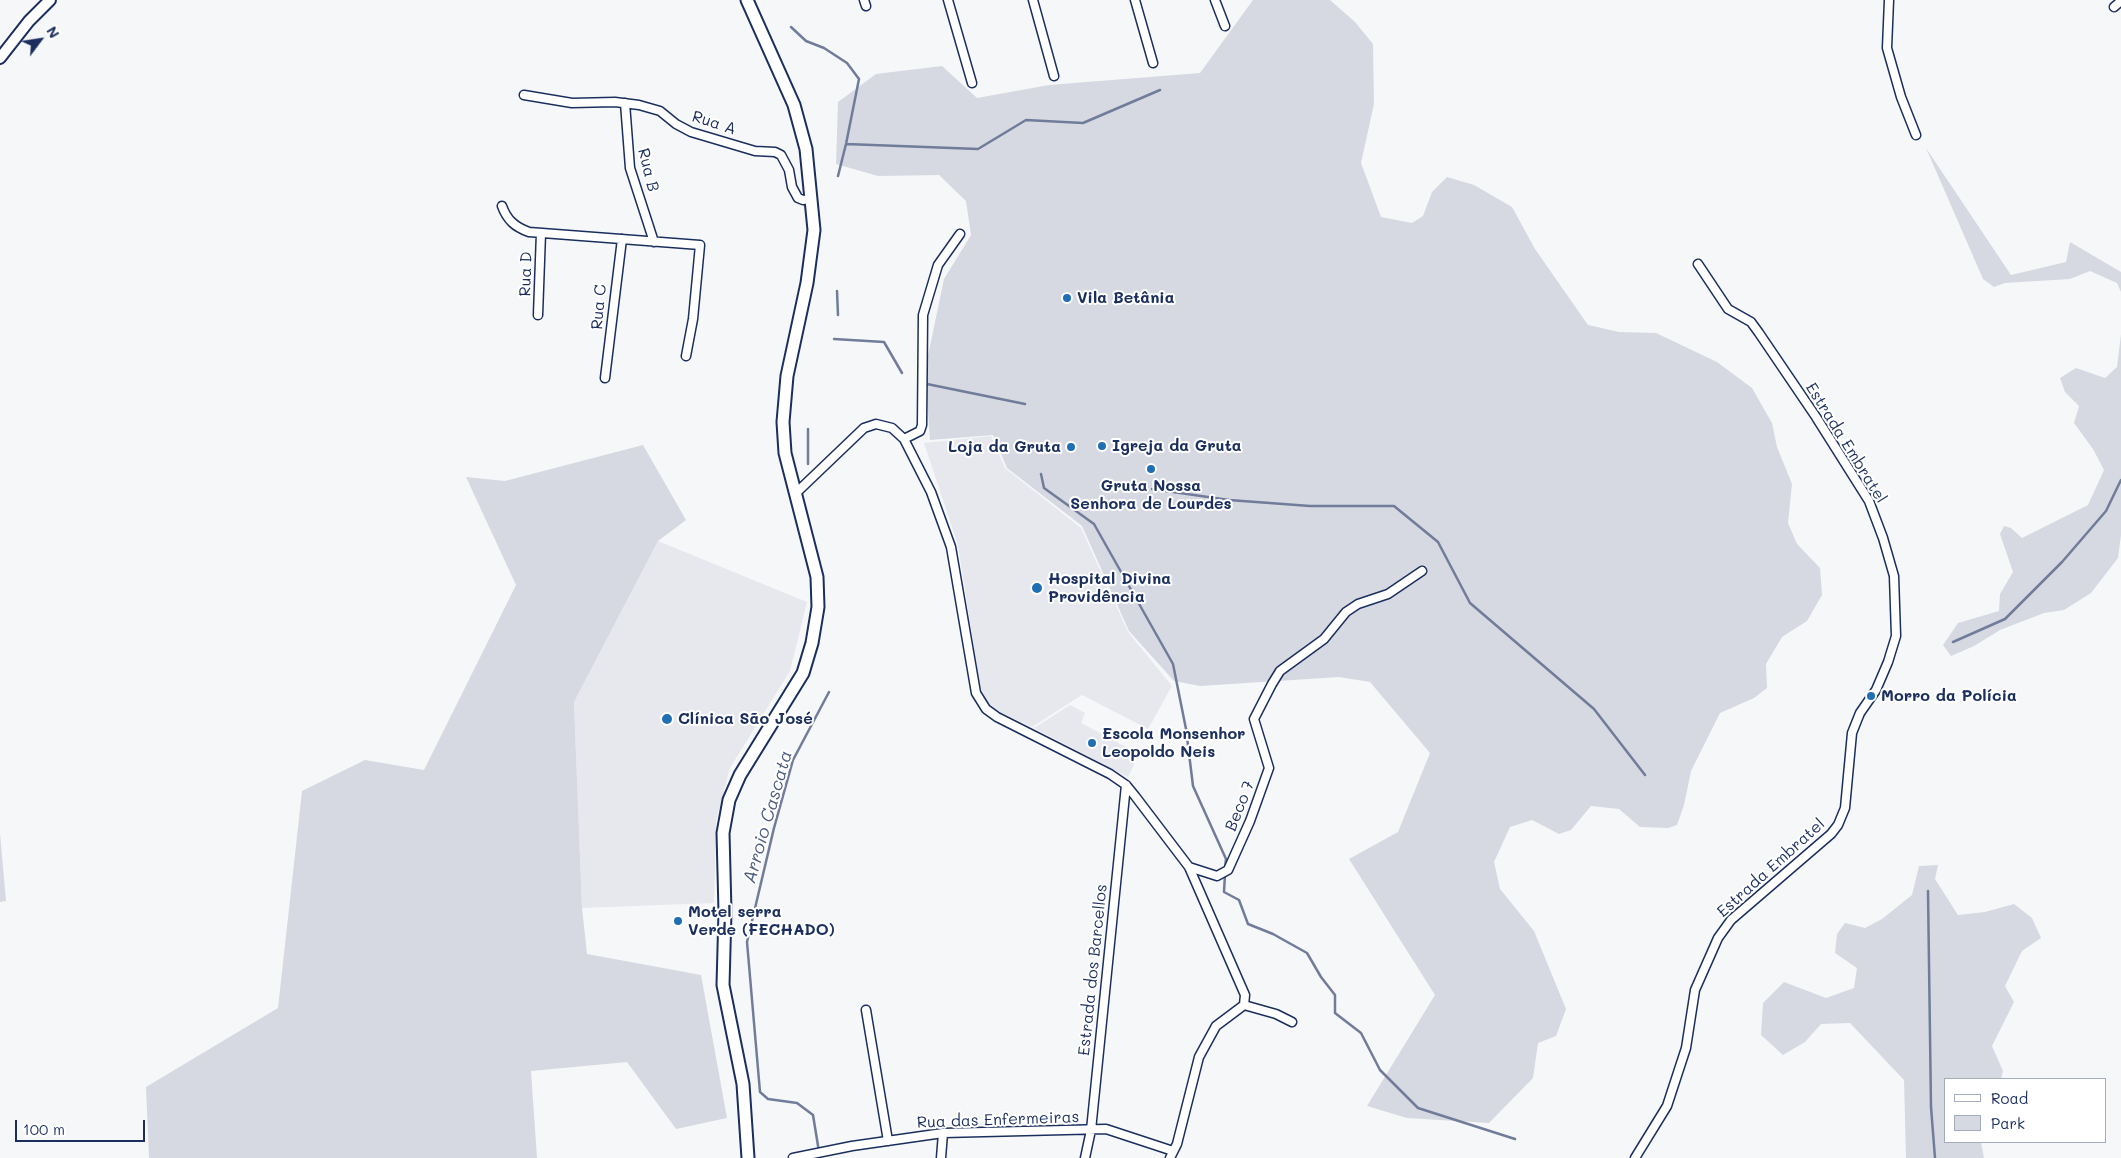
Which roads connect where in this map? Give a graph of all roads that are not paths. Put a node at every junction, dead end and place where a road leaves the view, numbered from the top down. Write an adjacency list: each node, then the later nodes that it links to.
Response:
1 (50, 0): 11 (street)
2 (747, 0): 18 (main road)
3 (948, 0): 14 (street)
4 (1033, 0): 13 (street)
5 (1135, 0): 12 (street)
6 (1215, 0): 10 (street)
7 (1889, 0): 17 (street)
8 (2121, 1): 9 (street)
9 (2114, 7)
10 (1224, 26)
11 (0, 58)
12 (1153, 63)
13 (1054, 76)
14 (972, 83)
15 (524, 95): 16 (street, Rua A)
16 (626, 103): 18 (street, Rua A); 23 (street, Rua B)
17 (1916, 135)
18 (812, 199): 29 (main road)
19 (502, 206): 20 (street)
20 (541, 233): 22 (street); 25 (street, Rua D)
21 (960, 234): 28 (street)
22 (622, 239): 23 (street); 27 (street, Rua C)
23 (654, 242): 26 (street)
24 (1698, 264): 44 (street, Estrada Embratel)
25 (538, 315)
26 (686, 356)
27 (605, 378)
28 (904, 439): 29 (street); 31 (street)
29 (796, 493): 40 (main road)
30 (1422, 571): 32 (street, Beco 7)
31 (1126, 785): 32 (street); 36 (street, Estrada dos Barcellos)
32 (1189, 867): 33 (street)
33 (1244, 1005): 35 (street); 39 (street)
34 (866, 1010): 38 (street)
35 (1292, 1022)
36 (1091, 1130): 37 (street, Rua das Enfermeiras); 39 (street, Rua das Enfermeiras); 43 (street, Estrada dos Barcellos)
37 (943, 1133): 38 (street, Rua das Enfermeiras); 42 (street)
38 (888, 1140): 41 (street, Rua das Enfermeiras)
39 (1172, 1154)
40 (748, 1158)
41 (793, 1158)
42 (941, 1158)
43 (1085, 1158)
44 (1635, 1158)

